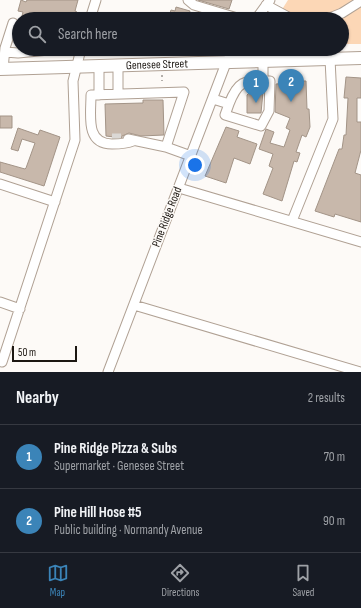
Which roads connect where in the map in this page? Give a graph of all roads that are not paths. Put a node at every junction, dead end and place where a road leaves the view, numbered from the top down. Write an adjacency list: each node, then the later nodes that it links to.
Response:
1 (96, 0): 5 (street)
2 (188, 0): 6 (street)
3 (361, 1): 9 (street)
4 (268, 3): 7 (street); 8 (street)
5 (92, 12)
6 (217, 12)
7 (261, 12)
8 (282, 12)
9 (344, 12)
10 (12, 29): 11 (street)
11 (5, 52): 12 (street); 25 (street)
12 (12, 52)
13 (33, 56): 26 (street)
14 (49, 56): 23 (street)
15 (79, 56): 24 (street)
16 (230, 56): 20 (street, Pine Ridge Road)
17 (361, 58): 18 (main road, Genesee Street)
18 (330, 59): 19 (main road, Genesee Street); 41 (street)
19 (263, 62): 20 (main road, Genesee Street); 27 (street)
20 (226, 63): 21 (main road, Genesee Street); 30 (street, Pine Ridge Road)
21 (118, 66): 22 (main road, Genesee Street); 28 (street)
22 (99, 67): 24 (main road, Genesee Street); 29 (street)
23 (48, 68): 24 (main road, Genesee Street); 26 (main road, Genesee Street)
24 (75, 68): 40 (street)
25 (2, 69): 26 (main road, Genesee Street)
26 (32, 69)
27 (262, 82): 31 (street); 31 (street)
28 (118, 94): 29 (street); 36 (street)
29 (99, 95): 35 (street)
30 (212, 99): 31 (street); 37 (street, Pine Ridge Road)
31 (229, 104)
32 (112, 138): 35 (street)
33 (122, 138): 34 (street)
34 (133, 141): 35 (street); 36 (street)
35 (102, 143)
36 (166, 147): 37 (street)
37 (191, 156): 39 (street, Pine Ridge Road)
38 (0, 184): 40 (street)
39 (179, 188): 41 (street); 44 (street, Pine Ridge Road)
40 (55, 202): 45 (street)
41 (292, 221): 42 (street)
42 (361, 242)
43 (0, 302): 45 (street)
44 (134, 305): 47 (street, Pine Ridge Road); 48 (street)
45 (20, 309): 46 (street)
46 (2, 362)
47 (108, 372)
48 (360, 372)

